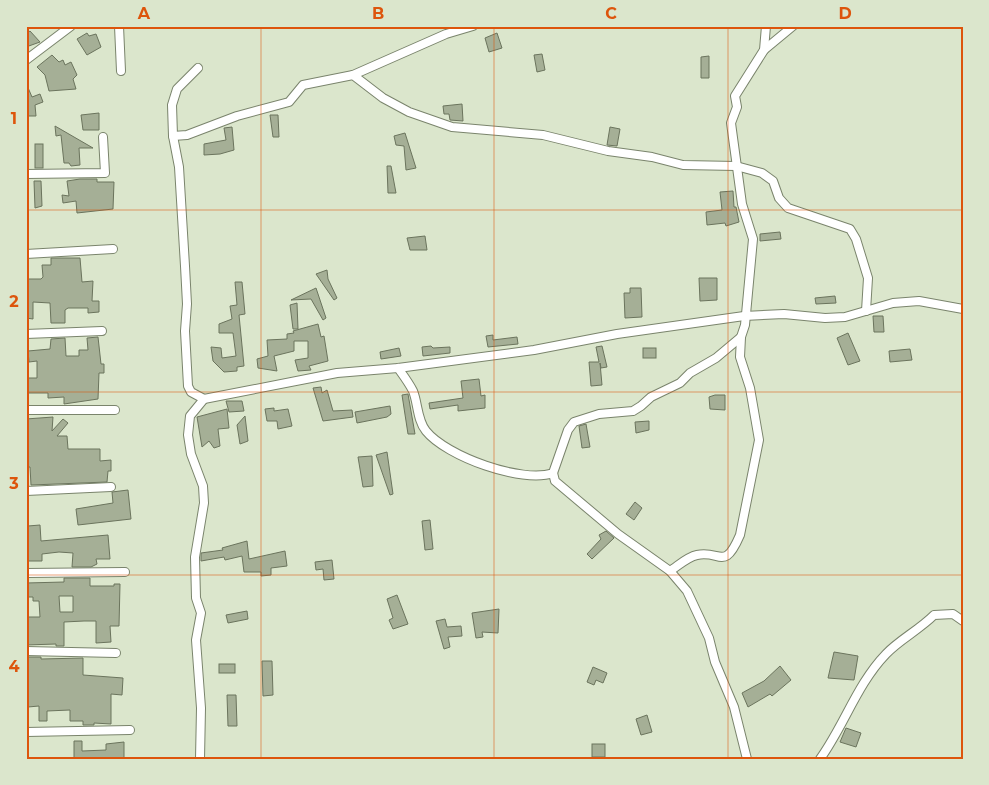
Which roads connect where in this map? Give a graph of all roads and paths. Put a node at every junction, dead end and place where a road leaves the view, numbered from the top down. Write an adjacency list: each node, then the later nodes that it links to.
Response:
1 (71, 26): 7 (street)
2 (119, 26): 9 (street)
3 (473, 26): 10 (street)
4 (766, 26): 6 (street)
5 (793, 26): 6 (street)
6 (764, 50): 13 (street)
7 (26, 60)
8 (198, 68): 11 (street)
9 (121, 71)
10 (353, 74): 11 (street); 13 (street)
11 (174, 136): 24 (street)
12 (103, 137): 14 (street)
13 (736, 166): 18 (street); 19 (street)
14 (26, 174)
15 (114, 249): 16 (street)
16 (26, 254)
17 (963, 309): 18 (street)
18 (866, 310): 19 (street)
19 (744, 316): 22 (street); 23 (street)
20 (102, 331): 21 (street)
21 (26, 334)
22 (740, 337): 27 (street); 30 (street)
23 (398, 368): 24 (street); 27 (street)
24 (204, 398): 38 (street)
25 (26, 410): 26 (street)
26 (115, 410)
27 (553, 474): 30 (street)
28 (110, 487): 29 (street)
29 (26, 491)
30 (670, 571): 39 (street)
31 (125, 572): 32 (street)
32 (26, 573)
33 (963, 621): 40 (street)
34 (26, 651): 35 (street)
35 (116, 653)
36 (130, 730): 37 (street)
37 (26, 732)
38 (200, 759)
39 (747, 759)
40 (820, 759)

